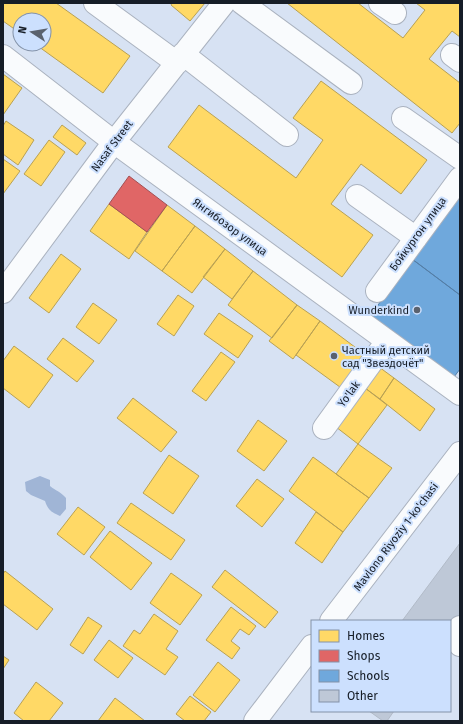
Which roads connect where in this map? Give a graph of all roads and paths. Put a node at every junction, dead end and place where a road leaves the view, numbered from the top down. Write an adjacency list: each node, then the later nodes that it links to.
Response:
1 (95, 3): 5 (street)
2 (224, 3): 5 (street, Nasaf Street)
3 (242, 3): 6 (street)
4 (3, 56): 9 (street, Янгибозор улица)
5 (180, 58): 8 (street); 9 (street, Nasaf Street)
6 (352, 83)
7 (403, 118): 10 (street)
8 (287, 135)
9 (114, 142): 15 (street, Nasaf Street); 16 (street, Янгибозор улица)
10 (460, 158)
11 (460, 178): 13 (street, Бойкургон улица)
12 (357, 196): 13 (street)
13 (416, 238): 14 (street, Бойкургон улица)
14 (377, 291)
15 (3, 292)
16 (387, 341): 17 (street, Янгибозор улица); 18 (street, Yo'lak)
17 (460, 394)
18 (324, 428)
19 (460, 453): 20 (street, Mavlono Riyoziy 1-ko'chasi)
20 (333, 620)
21 (460, 627): 22 (street)
22 (460, 645)
23 (311, 647): 24 (street)
24 (255, 721)

